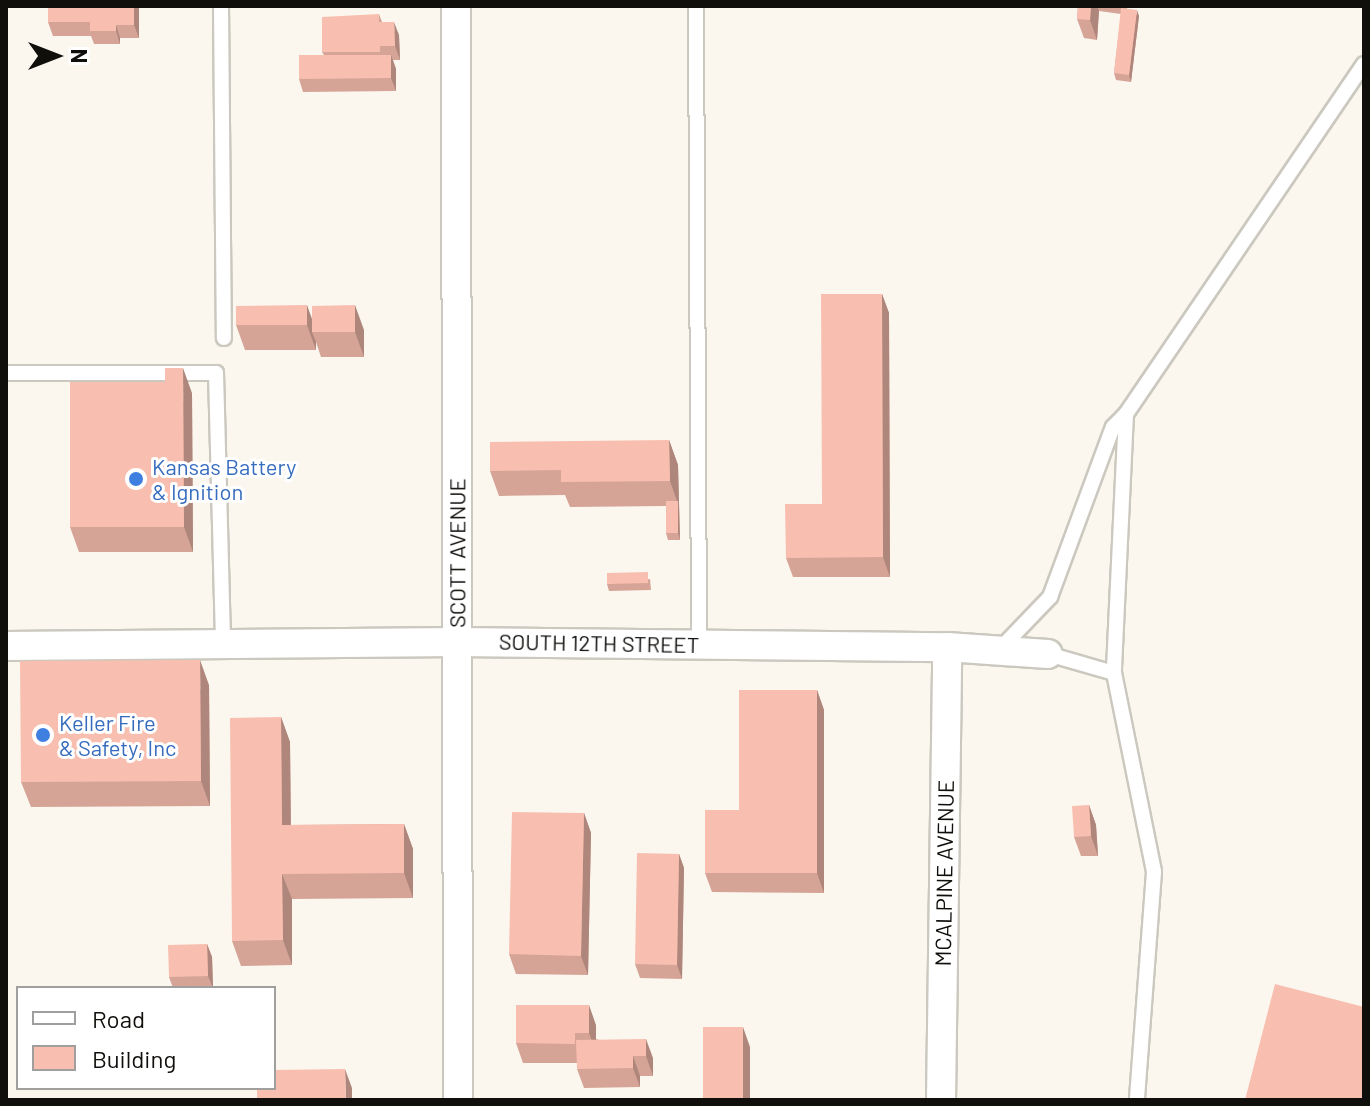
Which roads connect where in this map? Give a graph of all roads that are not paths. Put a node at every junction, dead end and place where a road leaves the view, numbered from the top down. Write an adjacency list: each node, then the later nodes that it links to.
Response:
1 (221, 6): 5 (lane)
2 (456, 6): 8 (street, SCOTT AVENUE)
3 (696, 6): 10 (lane)
4 (1364, 64): 7 (lane)
5 (224, 338)
6 (6, 373): 9 (lane)
7 (1126, 414): 13 (lane); 15 (lane)
8 (457, 642): 9 (street, SOUTH 12TH STREET); 10 (street, SOUTH 12TH STREET); 16 (street, SCOTT AVENUE)
9 (223, 644): 11 (street, SOUTH 12TH STREET)
10 (699, 644): 12 (street, SOUTH 12TH STREET)
11 (6, 646)
12 (947, 647): 13 (street, SOUTH 12TH STREET); 17 (street, MCALPINE AVENUE)
13 (999, 650): 14 (street, SOUTH 12TH STREET)
14 (1048, 654): 15 (lane)
15 (1114, 673): 18 (lane)
16 (458, 1100)
17 (941, 1100)
18 (1137, 1100)

